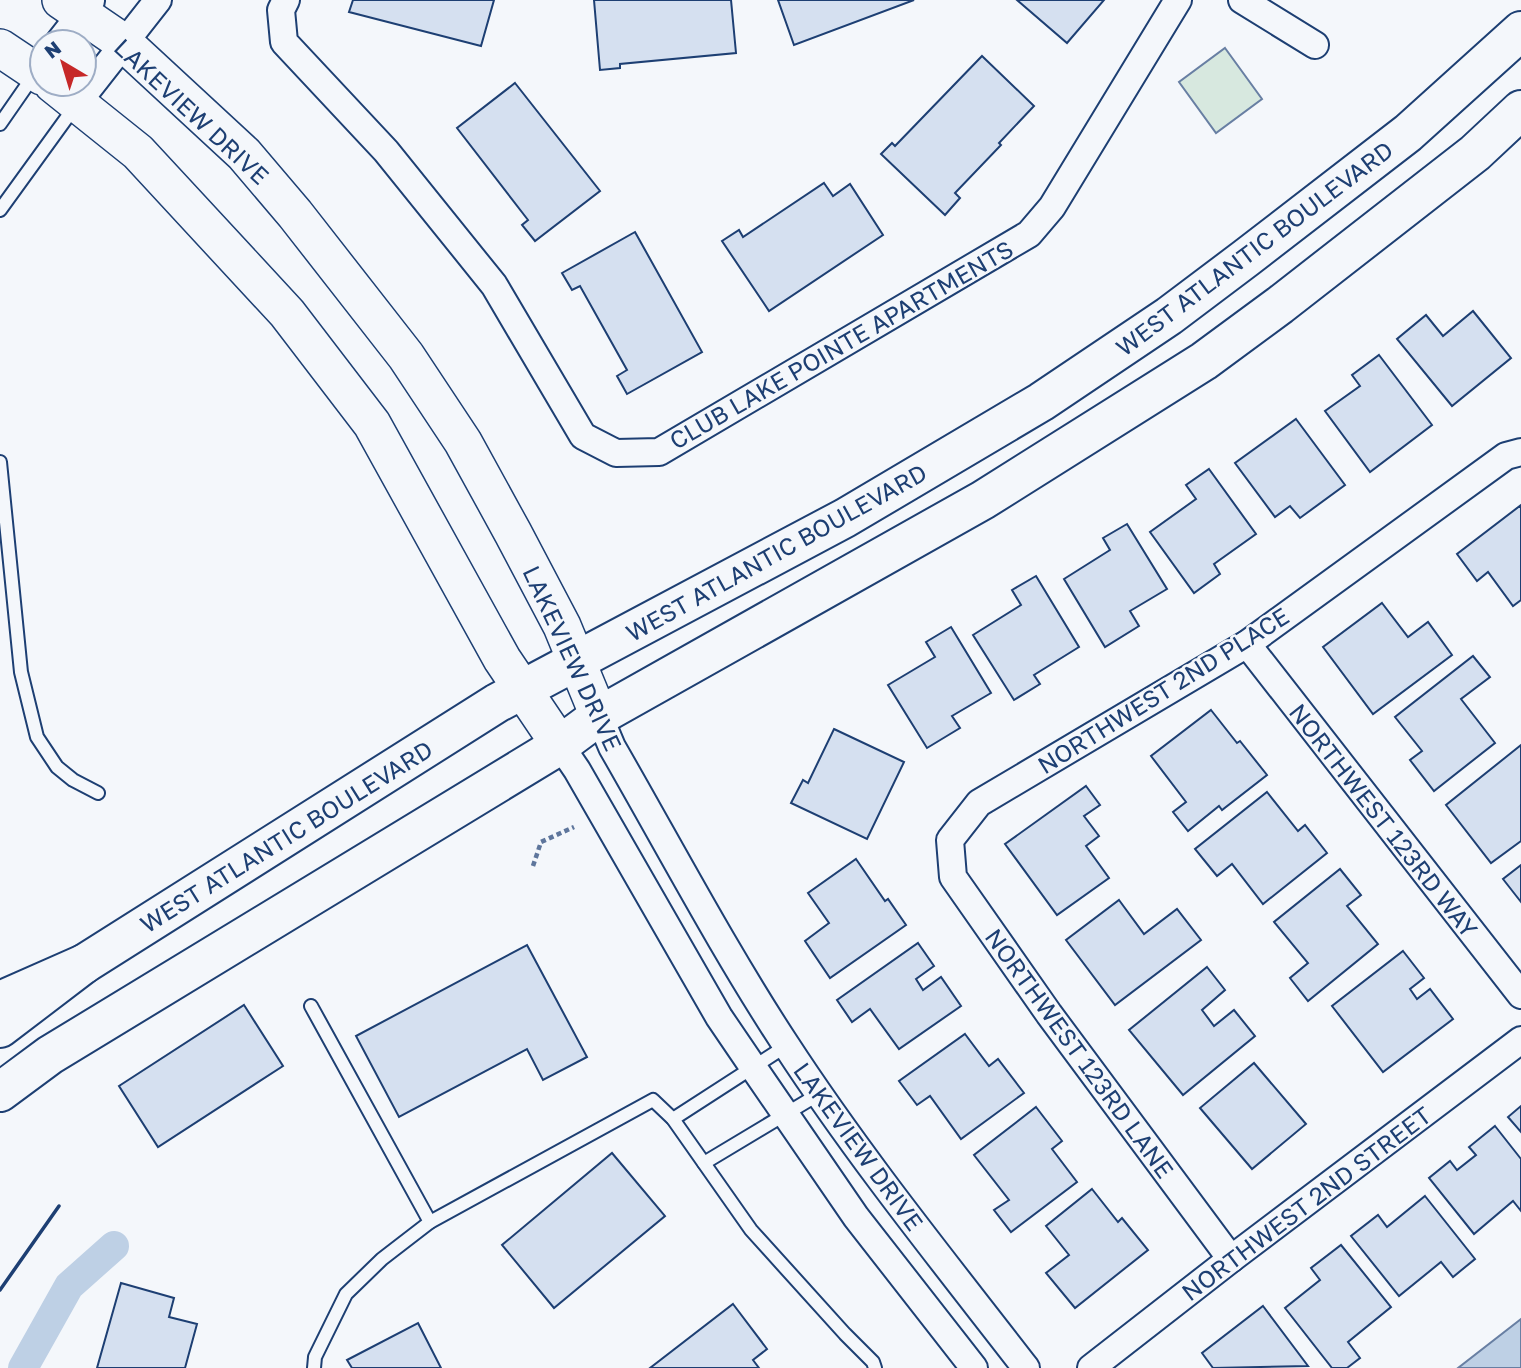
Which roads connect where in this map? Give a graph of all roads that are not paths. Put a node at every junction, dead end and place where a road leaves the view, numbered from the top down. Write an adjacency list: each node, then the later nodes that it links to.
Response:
1 (158, 0): 8 (street)
2 (286, 0): 3 (street, CLUB LAKE POINTE APARTMENTS)
3 (1178, 0)
4 (1242, 0): 9 (street)
5 (78, 5): 6 (street); 8 (street, LAKEVIEW DRIVE)
6 (66, 28)
7 (1521, 31): 19 (main road, WEST ATLANTIC BOULEVARD)
8 (124, 43): 11 (street); 24 (street, LAKEVIEW DRIVE)
9 (1315, 45)
10 (0, 48): 12 (street, LAKEVIEW DRIVE)
11 (98, 56)
12 (28, 66)
13 (30, 98): 17 (lane)
14 (43, 98): 18 (lane)
15 (72, 98): 25 (street, LAKEVIEW DRIVE)
16 (1521, 110): 20 (main road)
17 (0, 124)
18 (0, 210)
19 (1246, 258): 20 (main road); 24 (main road, WEST ATLANTIC BOULEVARD)
20 (1280, 305): 26 (main road)
21 (1521, 452): 23 (street, NORTHWEST 2ND PLACE)
22 (0, 462): 28 (lane)
23 (1247, 645): 29 (street, NORTHWEST 2ND PLACE); 31 (street, NORTHWEST 123RD WAY)
24 (576, 659): 25 (main road, WEST ATLANTIC BOULEVARD); 26 (street, LAKEVIEW DRIVE)
25 (523, 690): 27 (street, LAKEVIEW DRIVE); 30 (main road, WEST ATLANTIC BOULEVARD)
26 (599, 716): 27 (main road); 36 (street, LAKEVIEW DRIVE)
27 (560, 745): 37 (street, LAKEVIEW DRIVE); 38 (main road)
28 (97, 793)
29 (950, 840): 44 (street, NORTHWEST 123RD LANE)
30 (84, 964): 32 (main road); 34 (main road, WEST ATLANTIC BOULEVARD)
31 (1521, 995)
32 (0, 1001)
33 (311, 1006): 43 (lane)
34 (0, 1028)
35 (1521, 1040): 44 (street, NORTHWEST 2ND STREET)
36 (786, 1046): 37 (lane); 39 (street, LAKEVIEW DRIVE)
37 (753, 1067): 40 (street, LAKEVIEW DRIVE); 41 (lane)
38 (0, 1092)
39 (819, 1094): 40 (lane); 48 (street, LAKEVIEW DRIVE)
40 (785, 1115): 42 (lane); 47 (street, LAKEVIEW DRIVE)
41 (673, 1119): 42 (lane); 43 (lane)
42 (704, 1163): 46 (lane)
43 (430, 1222): 45 (lane)
44 (1231, 1259): 49 (street, NORTHWEST 2ND STREET)
45 (314, 1368)
46 (875, 1368)
47 (974, 1368)
48 (1026, 1368)
49 (1091, 1368)

